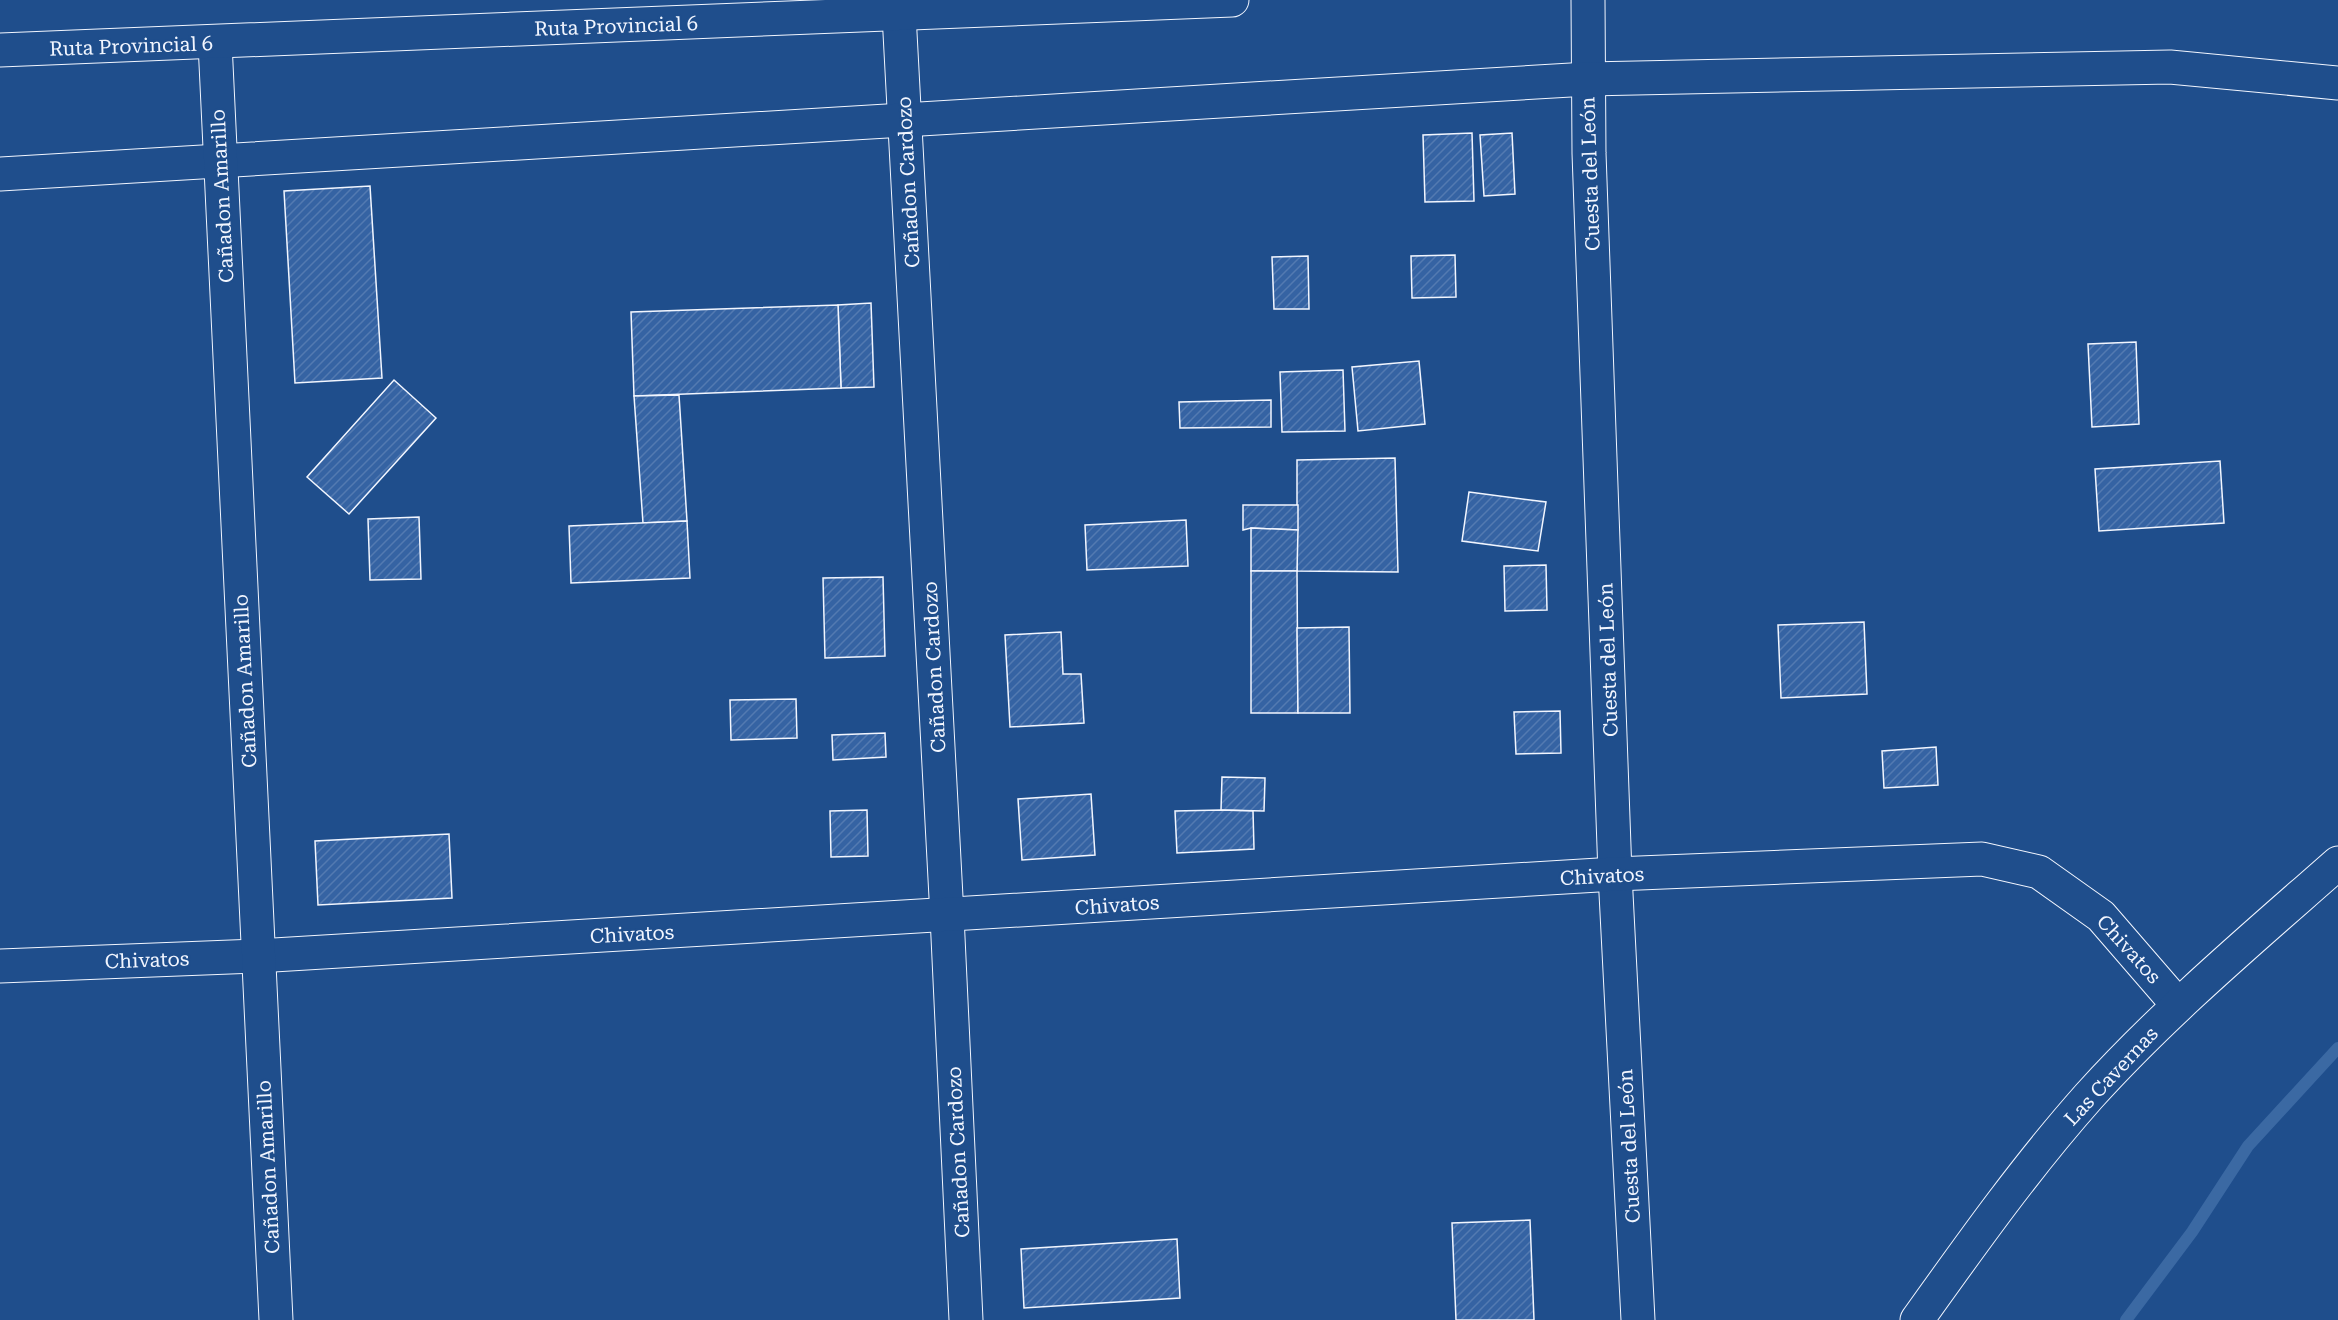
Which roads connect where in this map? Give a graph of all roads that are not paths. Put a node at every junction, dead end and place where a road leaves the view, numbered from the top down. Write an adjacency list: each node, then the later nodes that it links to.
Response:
1 (1232, 0): 4 (street, Ruta Provincial 6)
2 (1588, 0): 7 (street, Cuesta del León)
3 (816, 9): 4 (street, Ruta Provincial 6); 5 (street, Ruta Provincial 6)
4 (899, 14): 9 (street, Cañadon Cardozo)
5 (215, 43): 6 (street, Ruta Provincial 6); 10 (street, Cañadon Amarillo)
6 (0, 50)
7 (1588, 79): 8 (street); 9 (street); 13 (street, Cuesta del León)
8 (2338, 83)
9 (904, 119): 10 (street); 14 (street, Cañadon Cardozo)
10 (220, 159): 11 (street); 15 (street, Cañadon Amarillo)
11 (0, 174)
12 (2338, 863): 17 (street, Las Cavernas)
13 (1616, 874): 14 (street, Chivatos); 17 (street, Chivatos); 20 (street, Cuesta del León)
14 (947, 916): 15 (street, Chivatos); 19 (street, Cañadon Cardozo)
15 (257, 956): 16 (street, Chivatos); 18 (street, Cañadon Amarillo)
16 (0, 966)
17 (2178, 1005): 21 (street, Las Cavernas)
18 (276, 1320)
19 (966, 1320)
20 (1638, 1320)
21 (1917, 1320)

